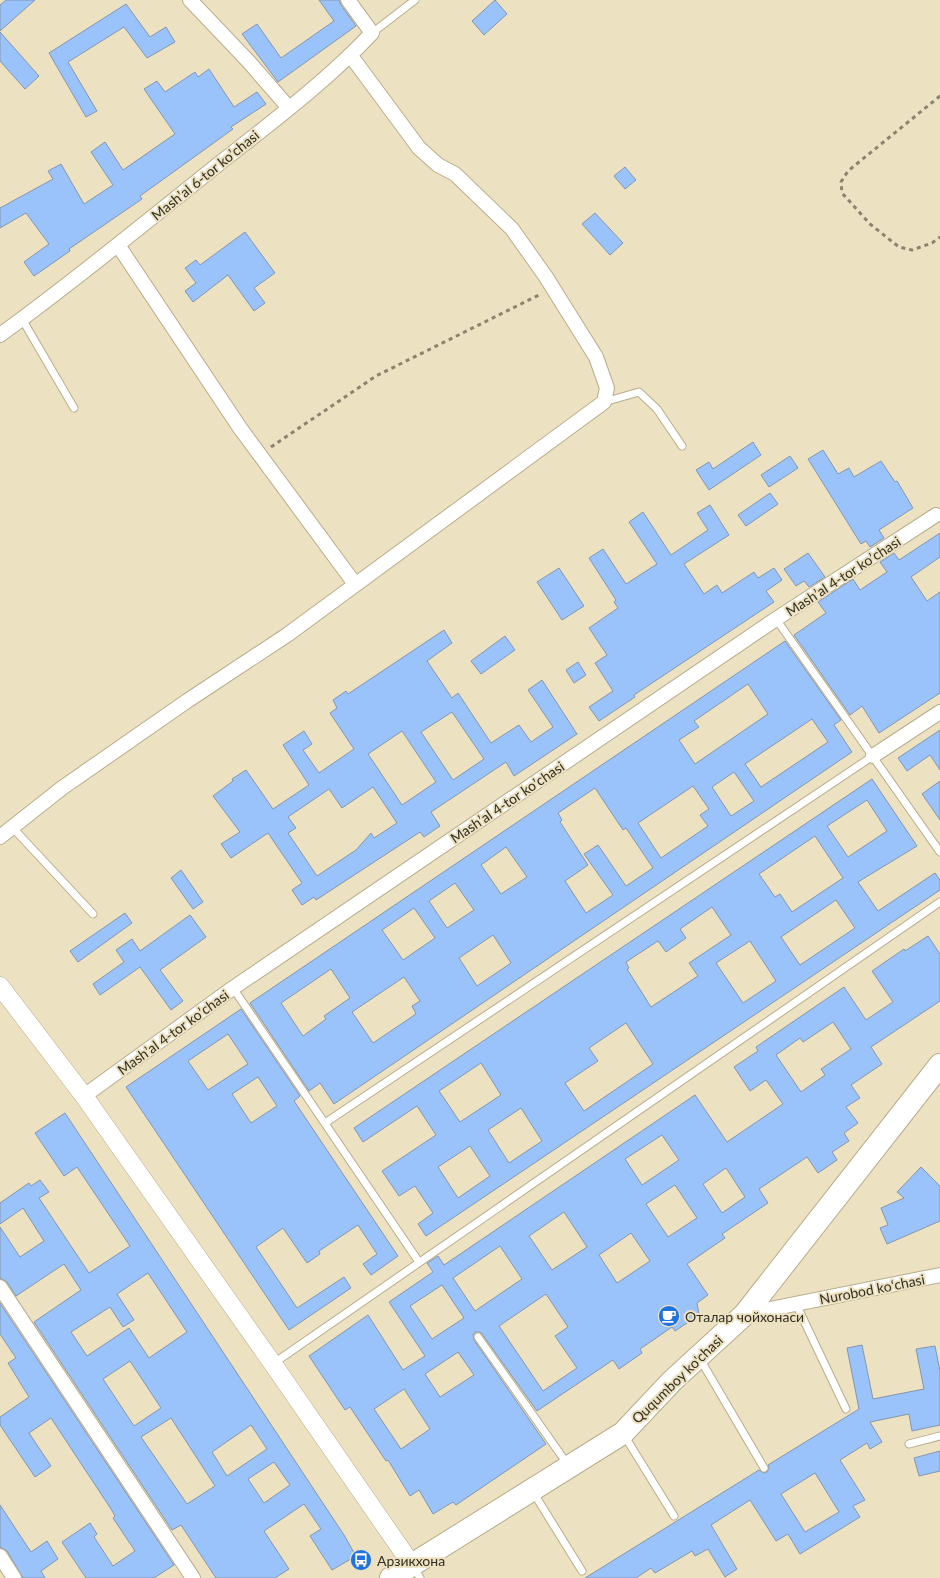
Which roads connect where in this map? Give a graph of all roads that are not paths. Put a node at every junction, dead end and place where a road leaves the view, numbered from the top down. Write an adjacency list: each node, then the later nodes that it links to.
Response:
1 (190, 0): 6 (street)
2 (348, 0): 4 (street)
3 (415, 0): 4 (lane)
4 (372, 33): 5 (street, Mashʼal 6-tor koʼchasi)
5 (351, 56): 6 (street, Mashʼal 6-tor koʼchasi); 10 (street)
6 (289, 108): 7 (street, Mashʼal 6-tor koʼchasi)
7 (118, 245): 8 (street, Mashʼal 6-tor koʼchasi); 14 (street)
8 (22, 319): 9 (street, Mashʼal 6-tor koʼchasi); 11 (lane)
9 (0, 335)
10 (604, 402): 12 (lane); 14 (street)
11 (74, 408)
12 (682, 446)
13 (936, 516): 15 (street, Mashʼal 4-tor koʼchasi)
14 (355, 584): 18 (street)
15 (776, 619): 17 (lane); 24 (street, Mashʼal 4-tor koʼchasi)
16 (940, 712): 17 (street)
17 (873, 756): 20 (lane); 27 (lane)
18 (12, 828): 19 (street); 22 (lane)
19 (0, 837)
20 (940, 852)
21 (940, 902): 28 (lane)
22 (93, 914)
23 (0, 986): 26 (street)
24 (233, 988): 26 (street, Mashʼal 4-tor koʼchasi); 27 (lane)
25 (940, 1065): 32 (main road, Ququmboy ko'chasi)
26 (84, 1096): 35 (street)
27 (326, 1123): 28 (lane)
28 (419, 1262): 35 (lane)
29 (940, 1275): 31 (street, Nurobod koʻchasi)
30 (0, 1287): 48 (street)
31 (796, 1304): 32 (street, Nurobod koʻchasi); 36 (lane)
32 (745, 1314): 34 (main road, Ququmboy ko'chasi)
33 (478, 1336): 40 (lane)
34 (699, 1356): 37 (main road, Ququmboy ko'chasi); 41 (lane)
35 (273, 1364): 46 (street)
36 (846, 1409)
37 (623, 1433): 40 (main road, Ququmboy ko'chasi); 43 (lane)
38 (940, 1436): 39 (lane)
39 (908, 1444)
40 (569, 1467): 42 (main road, Ququmboy ko'chasi)
41 (764, 1468)
42 (531, 1489): 45 (lane); 46 (main road, Ququmboy ko'chasi)
43 (674, 1516)
44 (0, 1556): 47 (street)
45 (582, 1571)
46 (416, 1572): 49 (main road, Ququmboy ko'chasi)
47 (14, 1578)
48 (193, 1578)
49 (391, 1578)

